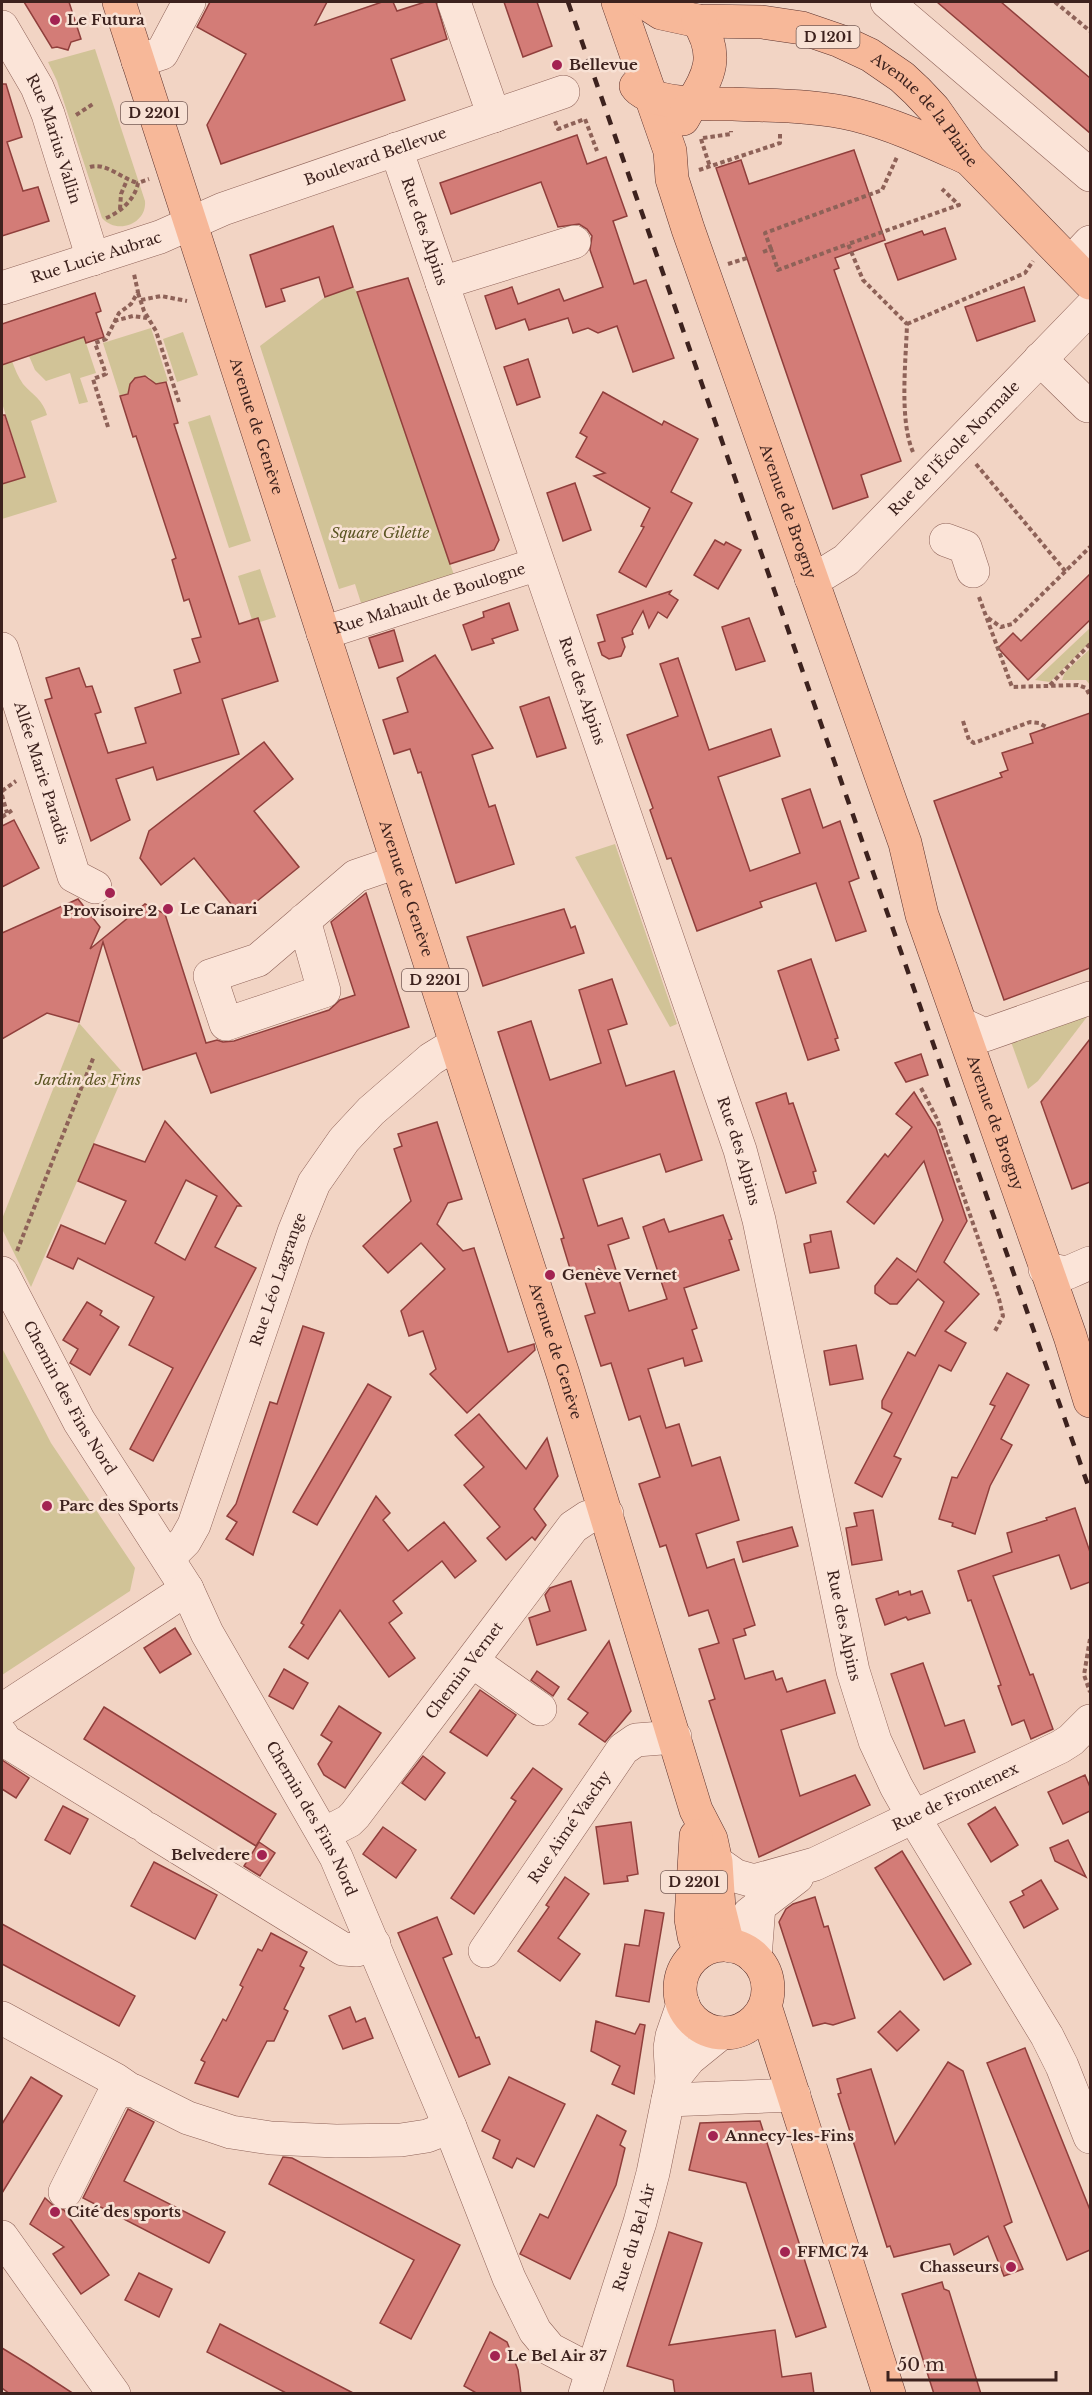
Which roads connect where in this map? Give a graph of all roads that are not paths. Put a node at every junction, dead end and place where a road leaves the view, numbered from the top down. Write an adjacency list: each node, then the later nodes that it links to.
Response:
1 (119, 2): 11 (main road, Avenue de Genève / D 2201)
2 (189, 2): 11 (street)
3 (454, 2): 16 (street)
4 (597, 2): 19 (main road, Avenue de Brogny)
5 (607, 2): 14 (main road, Avenue de Brogny)
6 (618, 2): 14 (main road, Avenue de Brogny)
7 (644, 2): 9 (main road, Avenue de la Plaine / D 1201)
8 (887, 2): 20 (street)
9 (698, 21): 15 (main road); 18 (main road, Avenue de la Plaine / D 1201)
10 (2, 27): 12 (street, Rue Marius Vallin)
11 (138, 61): 21 (main road, Avenue de Genève / D 2201)
12 (13, 69): 23 (street, Rue Marius Vallin)
13 (563, 92): 16 (street, Boulevard Bellevue)
14 (644, 93): 15 (main road); 19 (main road, Avenue de Brogny)
15 (692, 103): 18 (main road); 19 (main road)
16 (494, 116): 17 (street, Boulevard Bellevue)
17 (396, 149): 21 (street, Boulevard Bellevue); 25 (street, Rue des Alpins)
18 (969, 159): 24 (main road, Avenue de la Plaine / D 1201)
19 (671, 165): 33 (main road, Avenue de Brogny)
20 (1090, 175)
21 (190, 225): 23 (street, Rue Lucie Aubrac); 34 (main road, Avenue de Genève / D 2201)
22 (574, 242): 25 (street)
23 (93, 259): 26 (street, Rue Lucie Aubrac)
24 (1084, 262)
25 (442, 283): 31 (street, Rue des Alpins)
26 (2, 288)
27 (1090, 308): 28 (street, Rue de l'École Normale)
28 (1040, 359): 29 (street); 33 (street, Rue de l'École Normale)
29 (1088, 406)
30 (946, 540): 32 (street)
31 (538, 564): 34 (street, Rue Mahault de Boulogne); 57 (street, Rue des Alpins)
32 (973, 571)
33 (811, 578): 40 (main road, Avenue de Brogny)
34 (323, 633): 36 (main road, Avenue de Genève / D 2201)
35 (2, 649): 37 (street, Allée Marie Paradis)
36 (397, 862): 38 (street); 41 (main road, Avenue de Genève / D 2201)
37 (95, 887)
38 (304, 920)
39 (1090, 998): 40 (street)
40 (973, 1029): 43 (main road, Avenue de Brogny)
41 (457, 1048): 47 (main road, Avenue de Genève / D 2201); 48 (street, Rue Léo Lagrange)
42 (8, 1264): 48 (street, Chemin des Fins Nord)
43 (1068, 1268): 44 (main road, Avenue de Brogny)
44 (1080, 1338): 45 (main road); 46 (main road, Avenue de Brogny)
45 (1090, 1371)
46 (1090, 1401)
47 (607, 1514): 50 (street, Chemin Vernet); 55 (main road, Avenue de Genève / D 2201)
48 (168, 1558): 49 (street, Chemin des Fins Nord)
49 (187, 1589): 52 (street); 58 (street, Chemin des Fins Nord)
50 (472, 1661): 51 (street); 58 (street, Chemin Vernet)
51 (540, 1709)
52 (2, 1710)
53 (1090, 1721): 57 (street, Rue de Frontenex)
54 (2, 1736): 61 (street)
55 (675, 1737): 56 (main road, Avenue de Genève / D 2201); 63 (street, Rue Aimé Vaschy)
56 (696, 1810): 59 (main road, Avenue de Genève); 62 (main road, Avenue de Genève / D 2201)
57 (913, 1816): 60 (street, Rue de Frontenex); 72 (street, Rue des Alpins)
58 (324, 1834): 61 (street, Chemin des Fins Nord)
59 (716, 1862): 60 (street, Rue de Frontenex); 62 (main road, Avenue de Genève)
60 (814, 1864): 62 (street, Rue de Frontenex)
61 (374, 1944): 71 (street, Chemin des Fins Nord)
62 (729, 1950): 64 (main road); 65 (main road)
63 (485, 1951)
64 (682, 2004): 67 (main road); 70 (street, Rue du Bel Air)
65 (765, 2006): 67 (main road); 68 (main road)
66 (2, 2018): 69 (street)
67 (730, 2032): 68 (main road); 70 (street, Rue du Bel Air)
68 (789, 2082): 70 (street); 77 (main road)
69 (129, 2089): 71 (street); 73 (street)
70 (670, 2090): 75 (street, Rue du Bel Air)
71 (450, 2127): 75 (street, Chemin des Fins Nord)
72 (1090, 2137)
73 (66, 2192)
74 (2, 2238): 76 (street)
75 (588, 2382)
76 (114, 2394)
77 (889, 2394)

